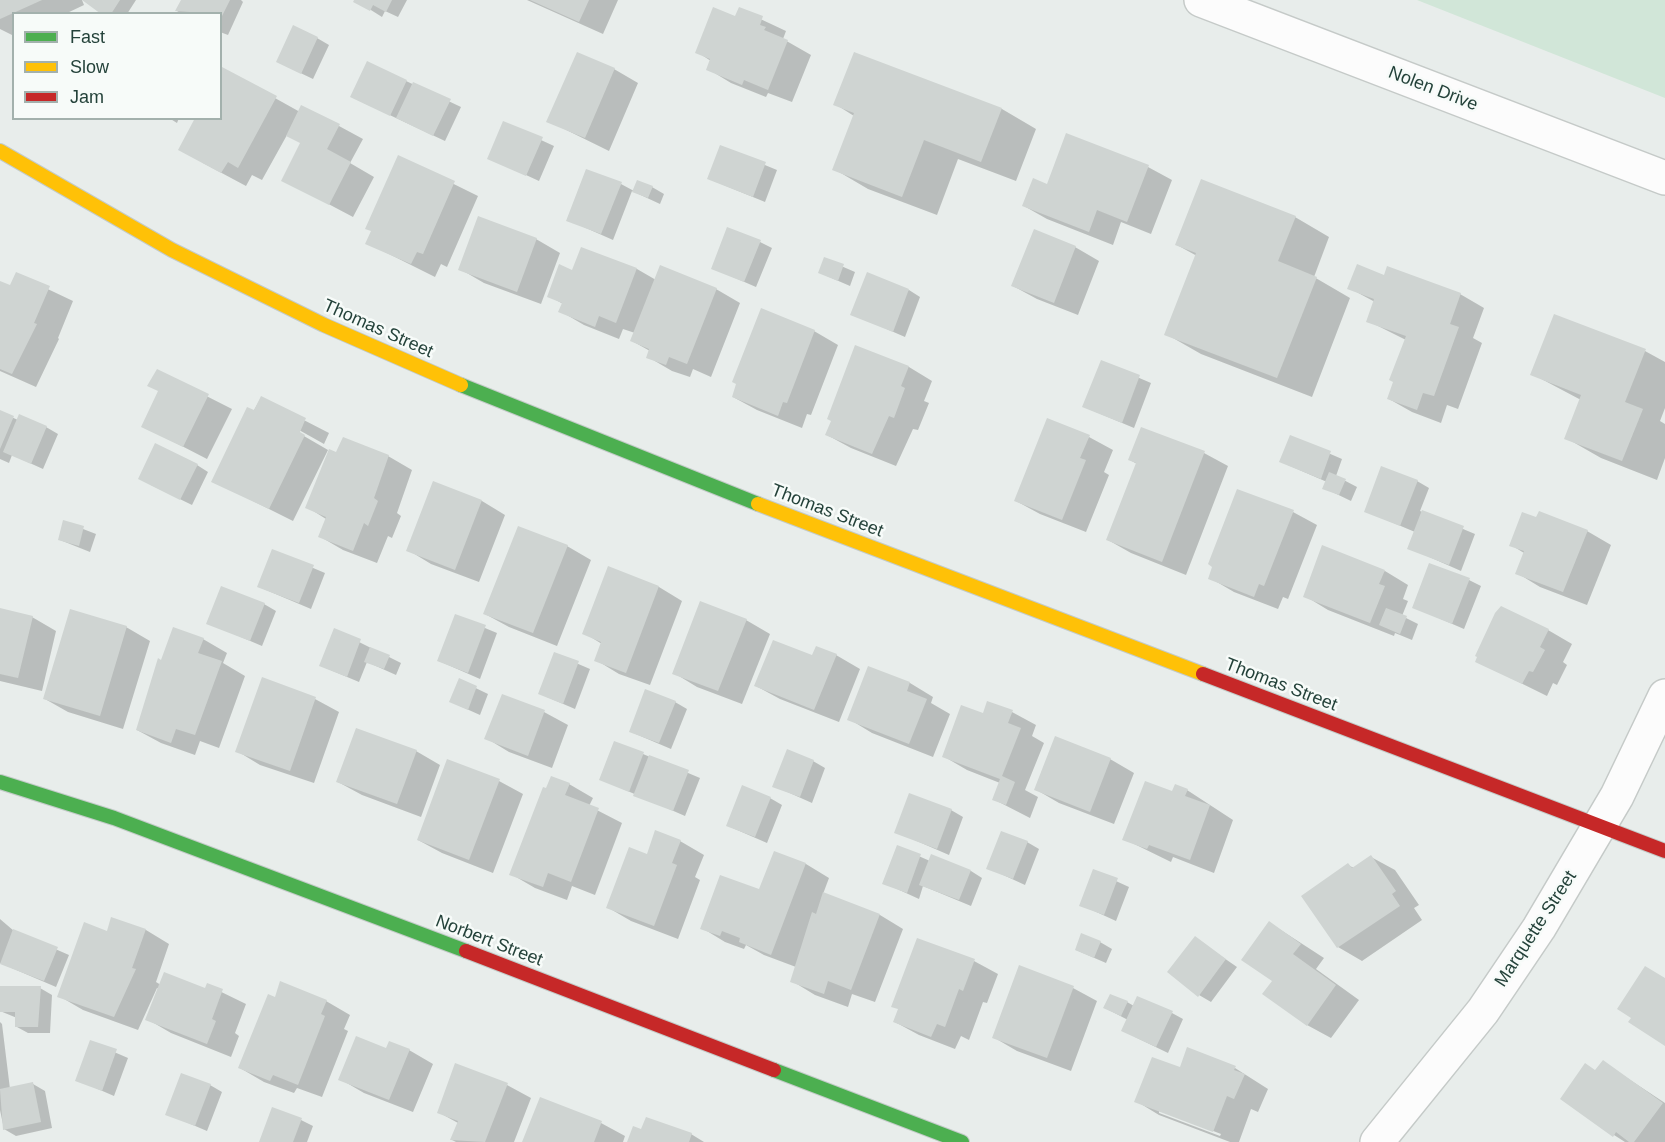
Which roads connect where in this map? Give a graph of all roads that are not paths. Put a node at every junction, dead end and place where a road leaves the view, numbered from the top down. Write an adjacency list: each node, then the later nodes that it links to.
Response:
1 (1201, 0): 3 (street, Nolen Drive)
2 (0, 151): 6 (street, Thomas Street)
3 (1665, 178)
4 (1665, 696): 6 (street, Marquette Street)
5 (0, 782): 8 (street, Norbert Street)
6 (1600, 826): 7 (street, Thomas Street); 9 (street, Marquette Street)
7 (1665, 851)
8 (962, 1142)
9 (1377, 1142)

